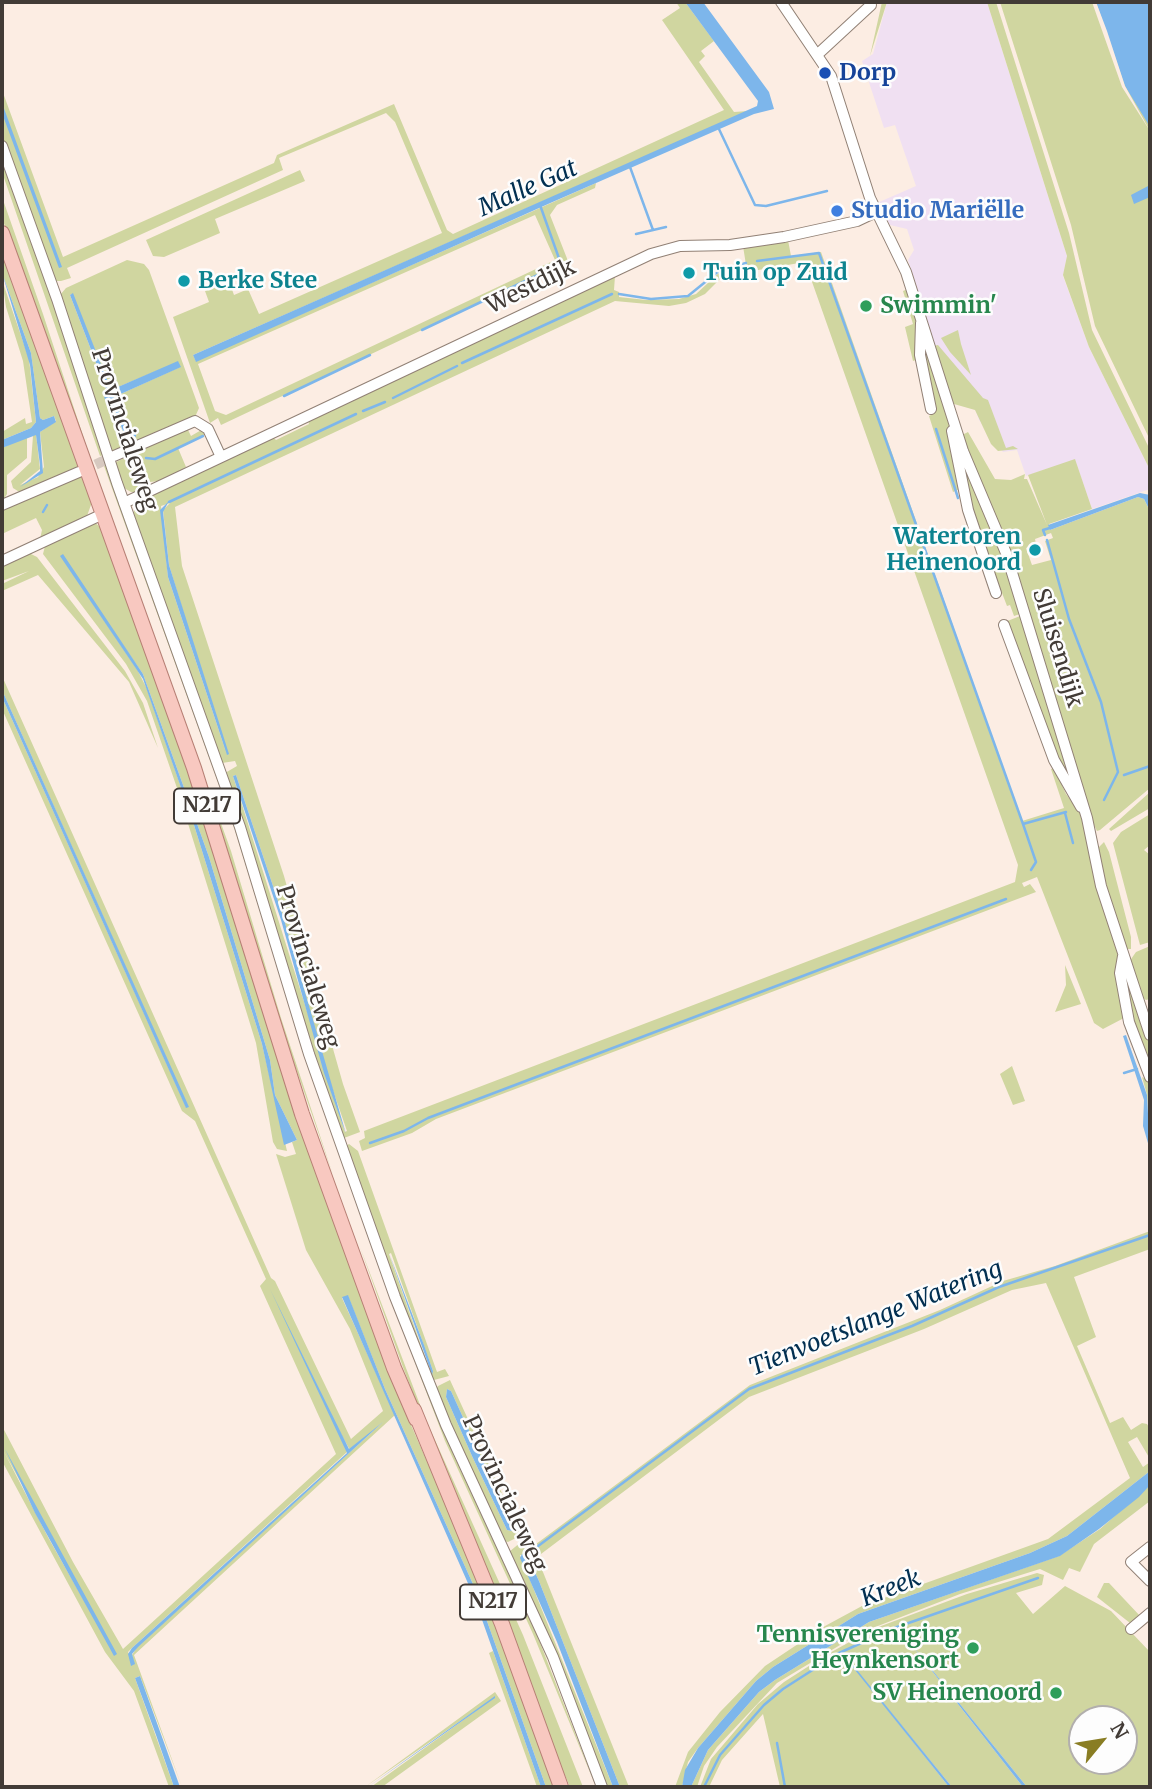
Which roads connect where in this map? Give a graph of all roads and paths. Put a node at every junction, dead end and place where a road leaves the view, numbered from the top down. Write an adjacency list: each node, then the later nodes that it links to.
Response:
1 (780, 2): 3 (street, Sluisendijk)
2 (871, 5): 3 (street)
3 (818, 54): 5 (street, Sluisendijk)
4 (2, 146): 13 (street, Provincialeweg)
5 (876, 212): 7 (street, Sluisendijk); 11 (street, Westdijk)
6 (2, 233): 15 (main road, Provincialeweg / N217)
7 (922, 320): 8 (street, Sluisendijk); 9 (street, Sluisendijk)
8 (931, 409)
9 (953, 421): 17 (street, Sluisendijk); 19 (street, Sluisendijk)
10 (114, 456): 11 (street)
11 (221, 457): 13 (street, Westdijk)
12 (79, 472): 14 (street)
13 (124, 503): 28 (street, Provincialeweg)
14 (2, 505)
15 (103, 513): 16 (street); 27 (main road, Provincialeweg / N217)
16 (2, 561)
17 (996, 593)
18 (1004, 625): 19 (street, Sluisendijk)
19 (1086, 811): 20 (street, Sluisendijk)
20 (1123, 954): 21 (street, Sluisendijk); 22 (street)
21 (1150, 1035)
22 (1150, 1077)
23 (1150, 1547): 24 (street)
24 (1150, 1581)
25 (1150, 1613): 26 (street)
26 (1131, 1629)
27 (561, 1787)
28 (602, 1787)

